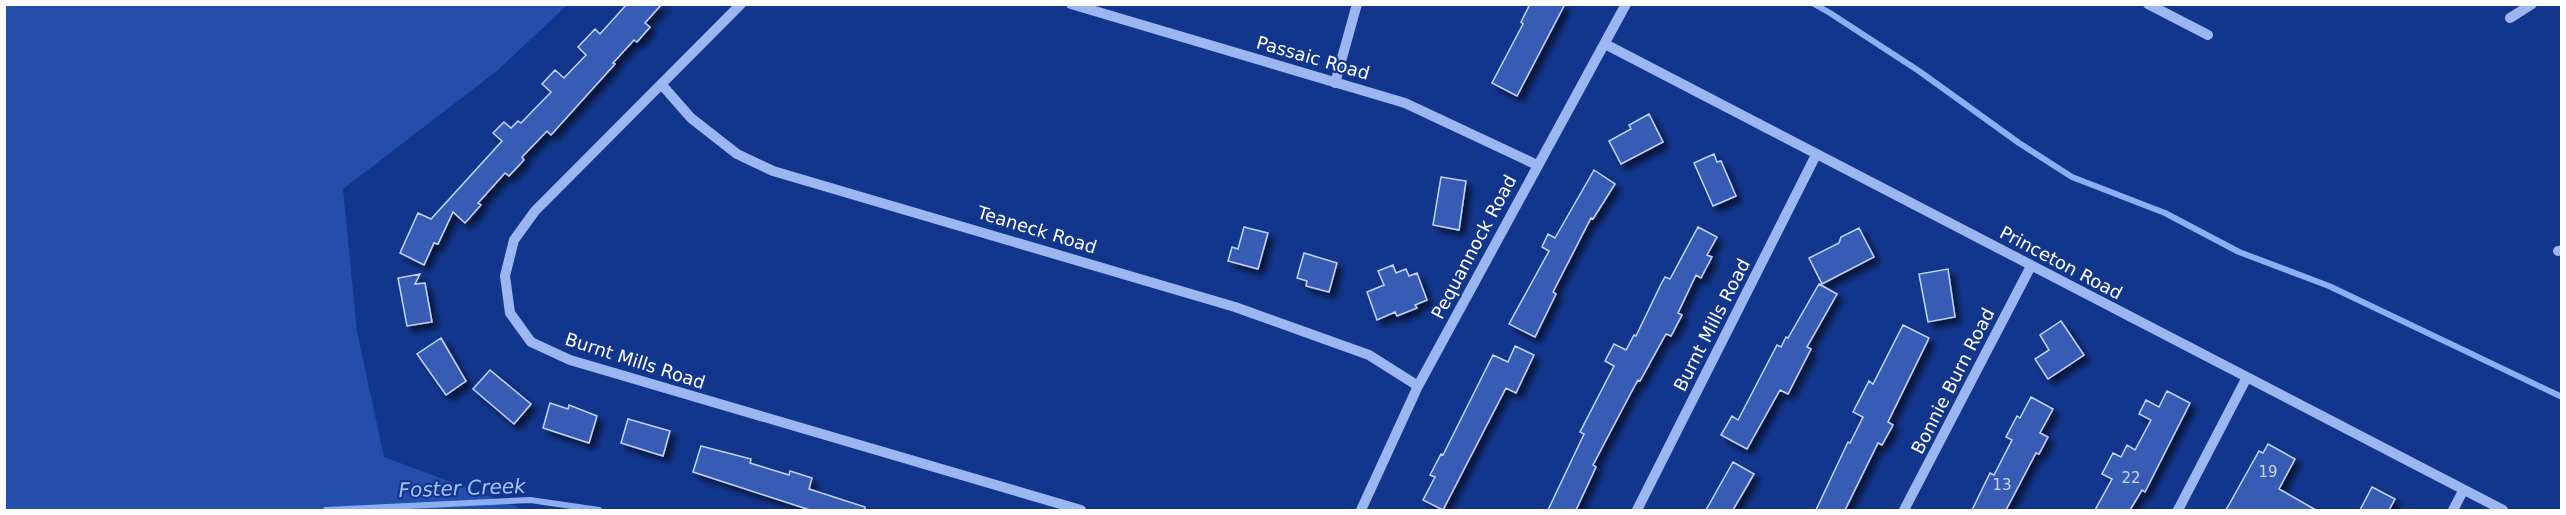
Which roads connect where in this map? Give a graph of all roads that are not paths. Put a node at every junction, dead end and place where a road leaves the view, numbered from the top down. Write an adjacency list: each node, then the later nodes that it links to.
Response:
1 (741, 4): 13 (street, Burnt Mills Road)
2 (1071, 4): 8 (street, Passaic Road)
3 (1357, 4): 12 (street)
4 (1626, 4): 11 (street, Pequannock Road)
5 (2148, 4): 7 (street)
6 (2532, 4): 9 (street)
7 (2163, 8): 10 (street)
8 (1105, 9): 12 (street, Passaic Road)
9 (2510, 18)
10 (2208, 35)
11 (1605, 44): 14 (street, Princeton Road); 15 (street, Pequannock Road)
12 (1335, 83): 15 (street, Passaic Road)
13 (662, 85): 18 (street, Teaneck Road); 20 (street, Burnt Mills Road)
14 (1815, 155): 16 (street, Princeton Road); 22 (street, Burnt Mills Road)
15 (1537, 165): 18 (street, Pequannock Road)
16 (2031, 266): 17 (street, Princeton Road); 23 (street, Bonnie Burn Road)
17 (2246, 379): 19 (street, Princeton Road); 24 (street)
18 (1418, 386): 21 (street, Pequannock Road)
19 (2463, 491): 25 (street); 26 (street, Princeton Road)
20 (1081, 510)
21 (1361, 510)
22 (1637, 510)
23 (1904, 510)
24 (2178, 510)
25 (2453, 510)
26 (2503, 510)

